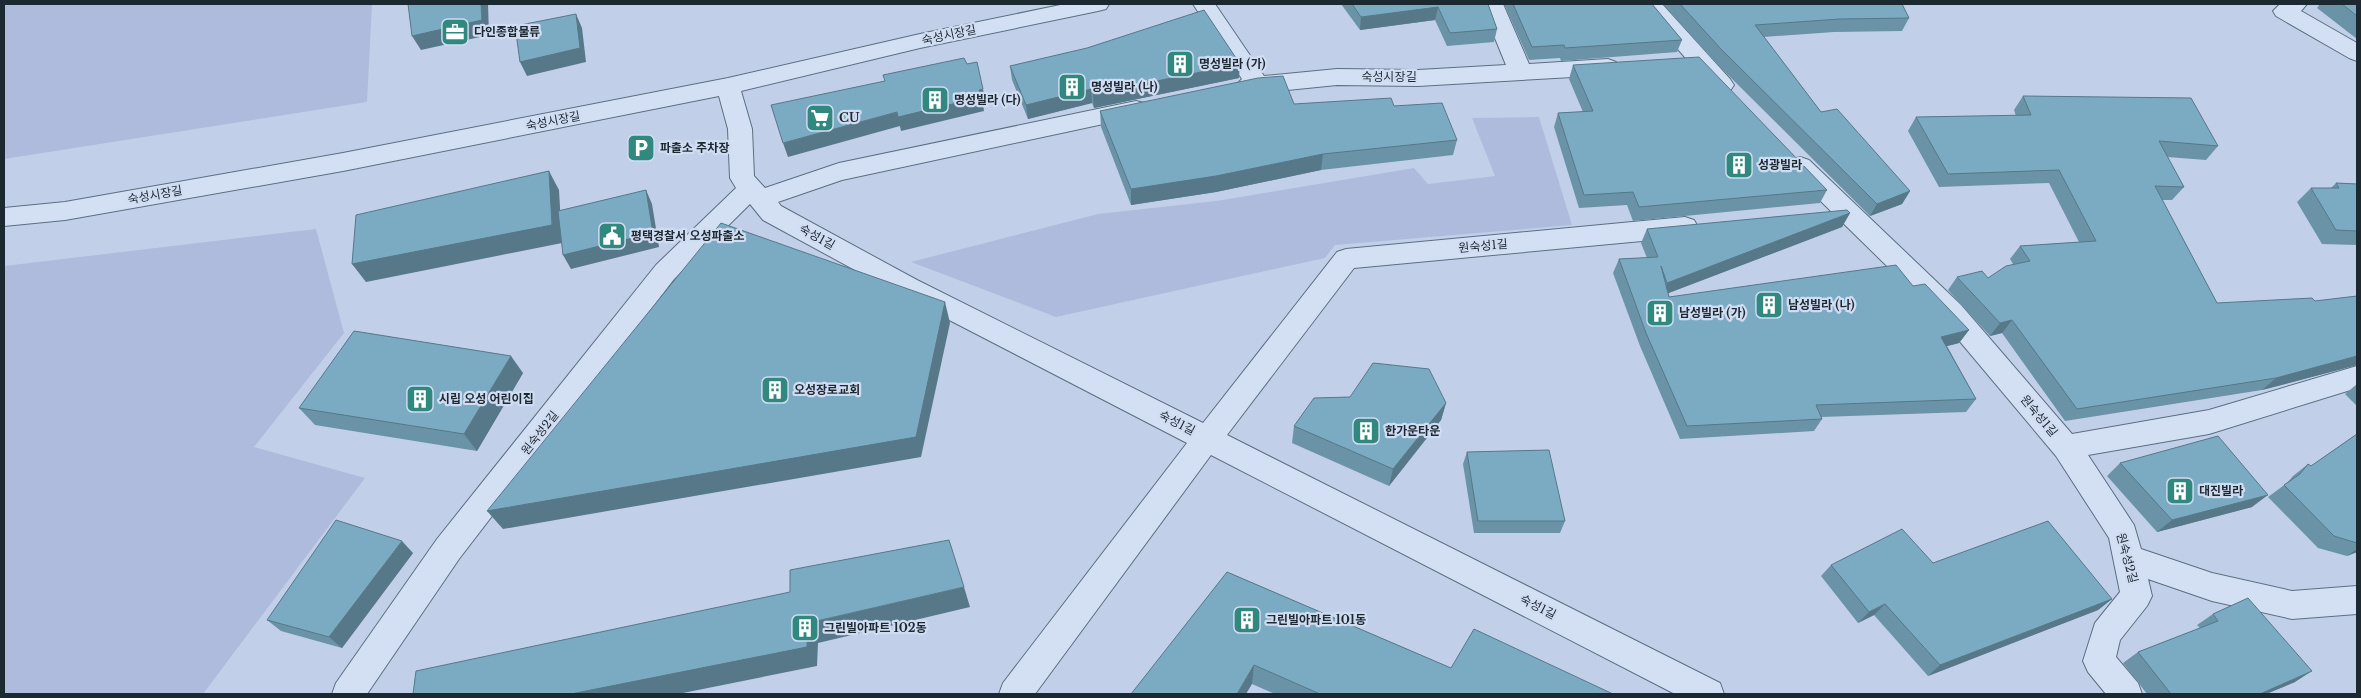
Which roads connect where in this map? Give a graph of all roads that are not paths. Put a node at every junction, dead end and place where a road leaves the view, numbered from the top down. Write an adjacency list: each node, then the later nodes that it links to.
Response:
1 (1098, 4): 12 (street, 숙성시장길)
2 (1204, 4): 11 (street)
3 (1492, 4): 10 (street)
4 (1650, 4): 7 (street)
5 (2296, 4): 6 (street)
6 (2357, 53)
7 (1699, 61): 8 (street); 14 (street)
8 (1670, 63)
9 (1630, 66): 10 (street, 숙성시장길)
10 (1521, 73): 11 (street, 숙성시장길)
11 (1257, 84): 13 (street, 숙성시장길)
12 (728, 86): 17 (street, 숙성1길); 20 (street, 숙성시장길)
13 (1228, 90)
14 (1739, 102)
15 (1160, 104): 17 (street)
16 (1786, 151): 18 (street, 원숙성1길)
17 (755, 194): 23 (street, 숙성1길); 27 (street, 원숙성2길)
18 (1846, 212): 19 (street); 24 (street, 원숙성1길)
19 (1816, 215)
20 (4, 217)
21 (1708, 225): 23 (street, 원숙성1길)
22 (2357, 377): 24 (street, 원숙성1길)
23 (1207, 439): 28 (street, 원숙성1길); 29 (street, 숙성1길)
24 (2066, 447): 25 (street, 원숙성2길)
25 (2128, 558): 26 (street); 30 (street, 원숙성2길)
26 (2357, 600)
27 (348, 694)
28 (1015, 694)
29 (1708, 694)
30 (2126, 694)

